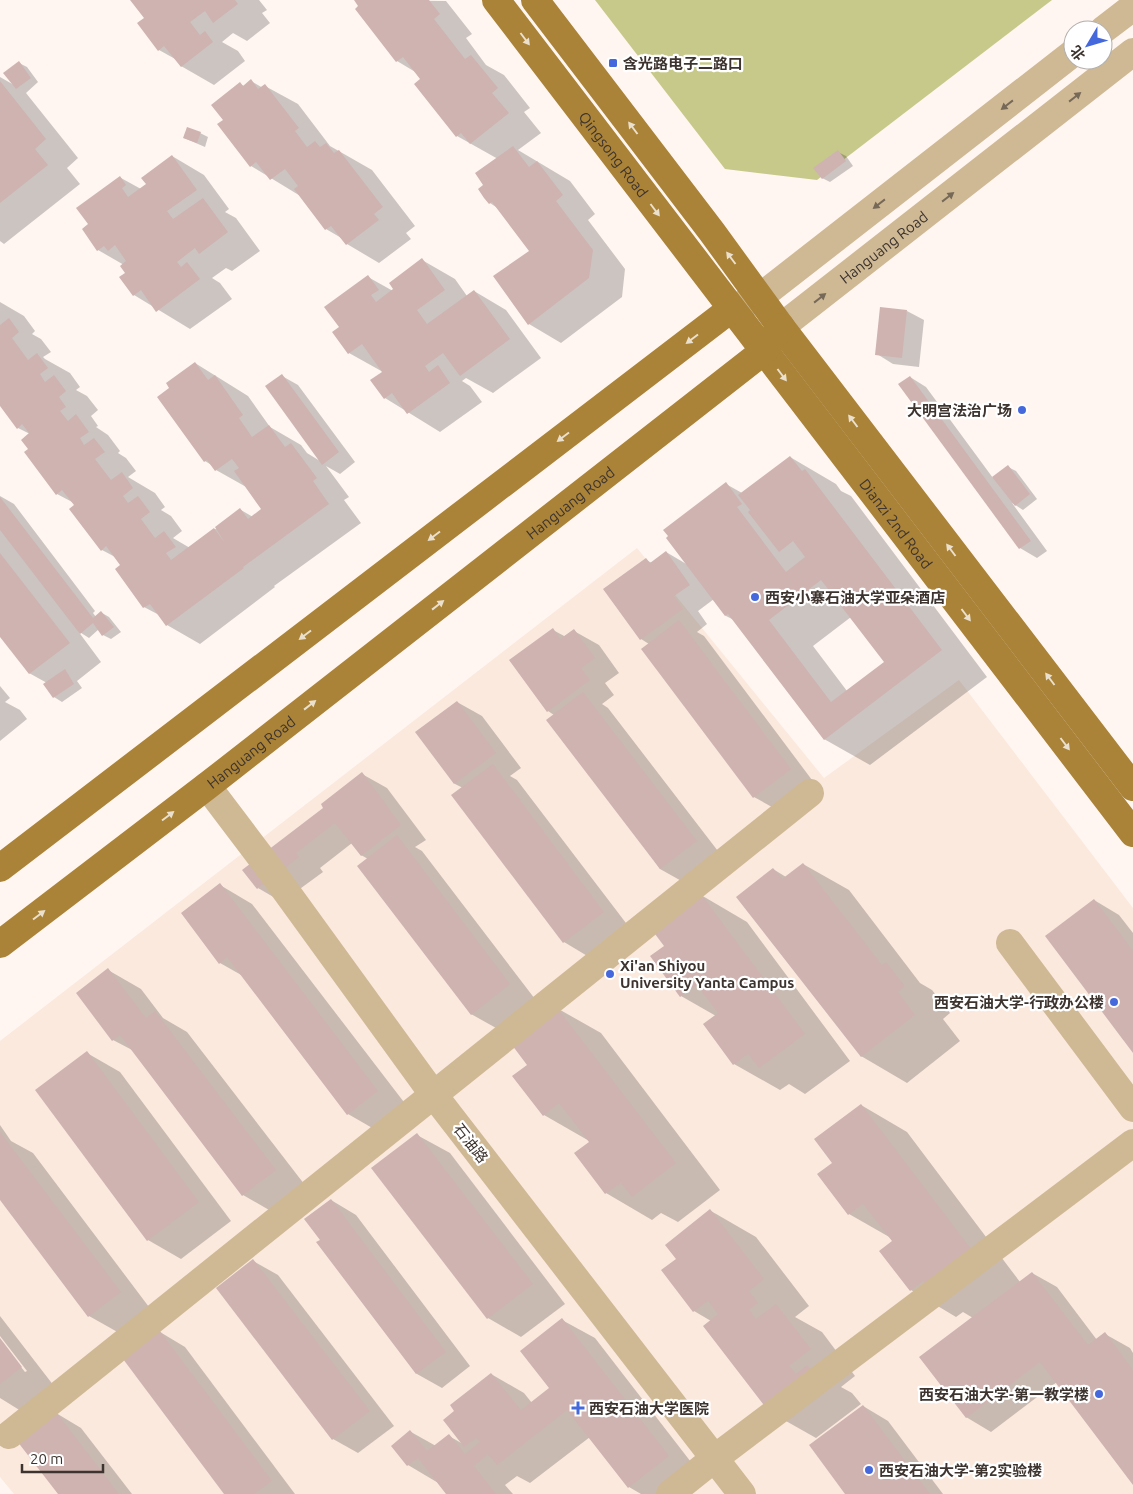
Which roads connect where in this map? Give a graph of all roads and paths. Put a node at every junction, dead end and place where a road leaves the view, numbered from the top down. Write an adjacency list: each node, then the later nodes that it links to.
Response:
1 (496, 0): 8 (main road, Qingsong Road, one-way to 8)
2 (535, 0): 7 (main road, Qingsong Road, one-way to 2)
3 (1133, 6): 4 (street)
4 (1113, 22)
5 (1133, 52): 9 (street, Hanguang Road, one-way to 5)
6 (1063, 61): 7 (street, one-way to 7)
7 (760, 297): 8 (street); 9 (main road, Dianzi 2nd Road)
8 (731, 309): 10 (main road, Dianzi 2nd Road); 15 (main road, one-way to 15)
9 (781, 327): 10 (main road, Hanguang Road); 12 (main road, Dianzi 2nd Road, one-way to 9)
10 (764, 351): 11 (main road, Hanguang Road, one-way to 10); 14 (main road, Dianzi 2nd Road, one-way to 14)
11 (207, 786): 17 (main road, Hanguang Road, one-way to 11); 18 (street, 石油路)
12 (1133, 787)
13 (810, 793): 18 (street)
14 (1133, 833)
15 (0, 868)
16 (1010, 943): 19 (street)
17 (0, 944)
18 (433, 1094): 21 (street); 22 (street, 石油路)
19 (1133, 1108)
20 (1133, 1143): 22 (street)
21 (9, 1435)
22 (715, 1458): 23 (street); 24 (street, 石油路)
23 (670, 1494)
24 (742, 1494)

